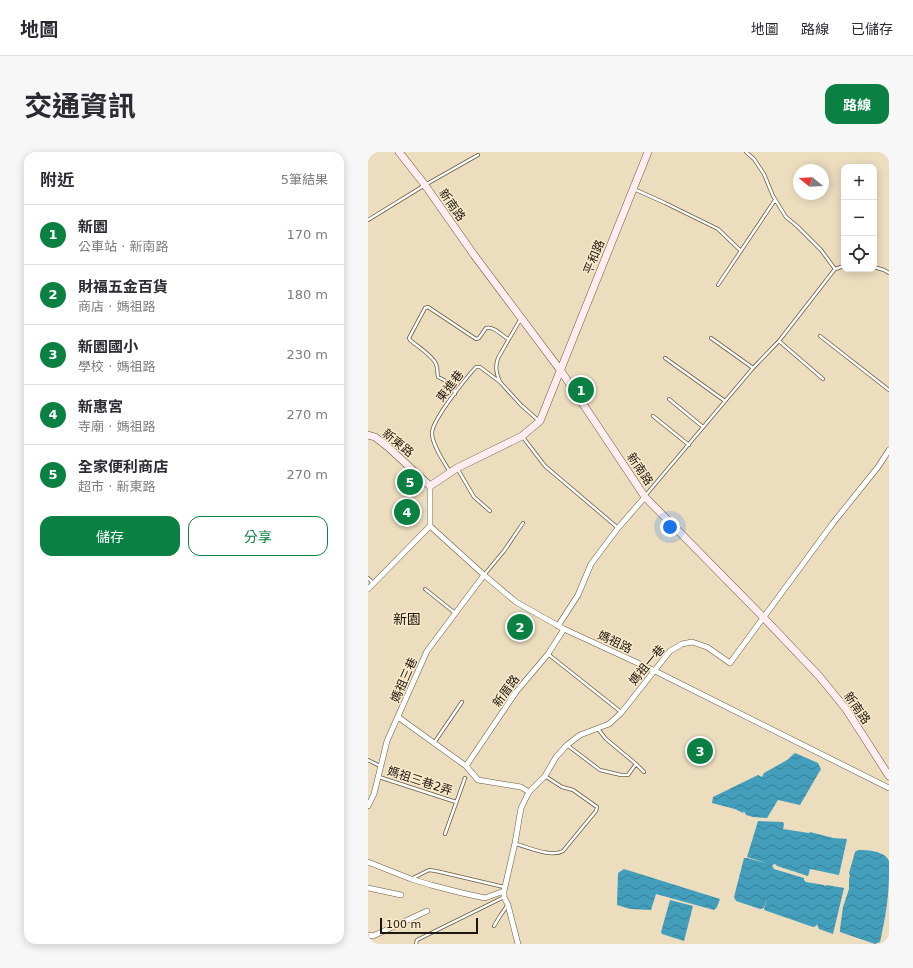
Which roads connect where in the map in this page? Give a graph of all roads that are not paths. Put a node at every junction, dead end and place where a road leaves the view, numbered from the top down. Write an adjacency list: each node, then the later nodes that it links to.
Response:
1 (399, 152): 5 (street, 新南路)
2 (648, 152): 6 (street, 平和路)
3 (746, 152): 7 (lane)
4 (478, 154): 5 (lane)
5 (425, 185): 8 (lane); 15 (street, 新南路)
6 (633, 189): 9 (lane); 22 (street, 平和路)
7 (775, 200): 9 (lane); 12 (lane)
8 (368, 220)
9 (741, 250): 14 (lane)
10 (841, 267): 12 (lane)
11 (877, 268): 13 (lane)
12 (835, 269): 19 (lane)
13 (889, 273)
14 (718, 285)
15 (521, 317): 18 (lane); 22 (street, 新南路)
16 (820, 336): 25 (lane)
17 (712, 338): 21 (lane)
18 (508, 339): 24 (lane); 26 (lane)
19 (779, 340): 21 (lane); 23 (lane)
20 (665, 358): 28 (lane)
21 (753, 368): 28 (lane)
22 (561, 371): 30 (street, 平和路); 39 (street, 新南路)
23 (823, 379)
24 (500, 382): 26 (lane, 東進巷); 30 (lane, 東進巷)
25 (889, 390)
26 (455, 394): 37 (lane, 東進巷)
27 (669, 399): 31 (lane)
28 (725, 401): 31 (lane)
29 (653, 416): 34 (lane)
30 (540, 421): 33 (street)
31 (703, 427): 34 (lane)
32 (368, 435): 38 (street, 新東路)
33 (522, 436): 36 (street); 43 (lane)
34 (688, 444): 39 (lane)
35 (889, 450): 50 (street, 媽祖一巷)
36 (457, 468): 37 (street); 40 (lane)
37 (450, 473): 38 (street)
38 (430, 486): 42 (street)
39 (645, 497): 43 (street); 50 (street, 新南路)
40 (490, 511)
41 (523, 523): 44 (lane)
42 (430, 526): 44 (street, 媽祖路); 46 (street)
43 (618, 528): 51 (street)
44 (484, 575): 49 (street, 媽祖三巷); 51 (street, 媽祖路)
45 (368, 578): 46 (lane)
46 (373, 584): 47 (street)
47 (368, 589)
48 (425, 589): 49 (lane)
49 (455, 613): 57 (street, 媽祖三巷)
50 (764, 618): 54 (street, 媽祖一巷); 67 (street, 新南路)
51 (558, 626): 52 (street, 媽祖路)
52 (564, 629): 53 (street, 新厝路); 54 (street, 媽祖路)
53 (548, 654): 56 (lane); 64 (street, 新厝路)
54 (655, 671): 56 (street, 媽祖一巷); 70 (street, 媽祖路)
55 (462, 702): 59 (lane)
56 (621, 713): 58 (street, 媽祖一巷)
57 (398, 717): 59 (street); 63 (street, 媽祖三巷)
58 (598, 728): 60 (street, 媽祖一巷); 62 (lane)
59 (434, 743): 64 (street)
60 (567, 745): 62 (lane); 66 (street, 媽祖一巷)
61 (368, 760): 63 (lane)
62 (636, 764): 65 (lane)
63 (381, 766): 68 (street, 媽祖三巷)
64 (466, 766): 71 (street)
65 (644, 772)
66 (545, 776): 71 (street, 媽祖一巷); 75 (lane)
67 (889, 776)
68 (378, 777): 72 (lane, 媽祖三巷2弄); 73 (street, 媽祖三巷)
69 (465, 778): 72 (lane, 媽祖三巷2弄)
70 (889, 788)
71 (529, 792): 75 (street, 媽祖一巷)
72 (456, 802): 74 (lane, 媽祖三巷2弄)
73 (368, 806)
74 (445, 834)
75 (515, 843): 79 (street, 媽祖一巷)
76 (368, 862): 77 (street)
77 (411, 879): 79 (street); 79 (lane)
78 (368, 888): 80 (street)
79 (504, 889): 81 (street, 媽祖一巷)
80 (401, 895)
81 (504, 897): 82 (street, 媽祖一巷); 86 (lane)
82 (508, 905): 84 (lane); 87 (street, 媽祖一巷)
83 (427, 911): 85 (street)
84 (494, 926)
85 (368, 935)
86 (416, 944)
87 (518, 944)

